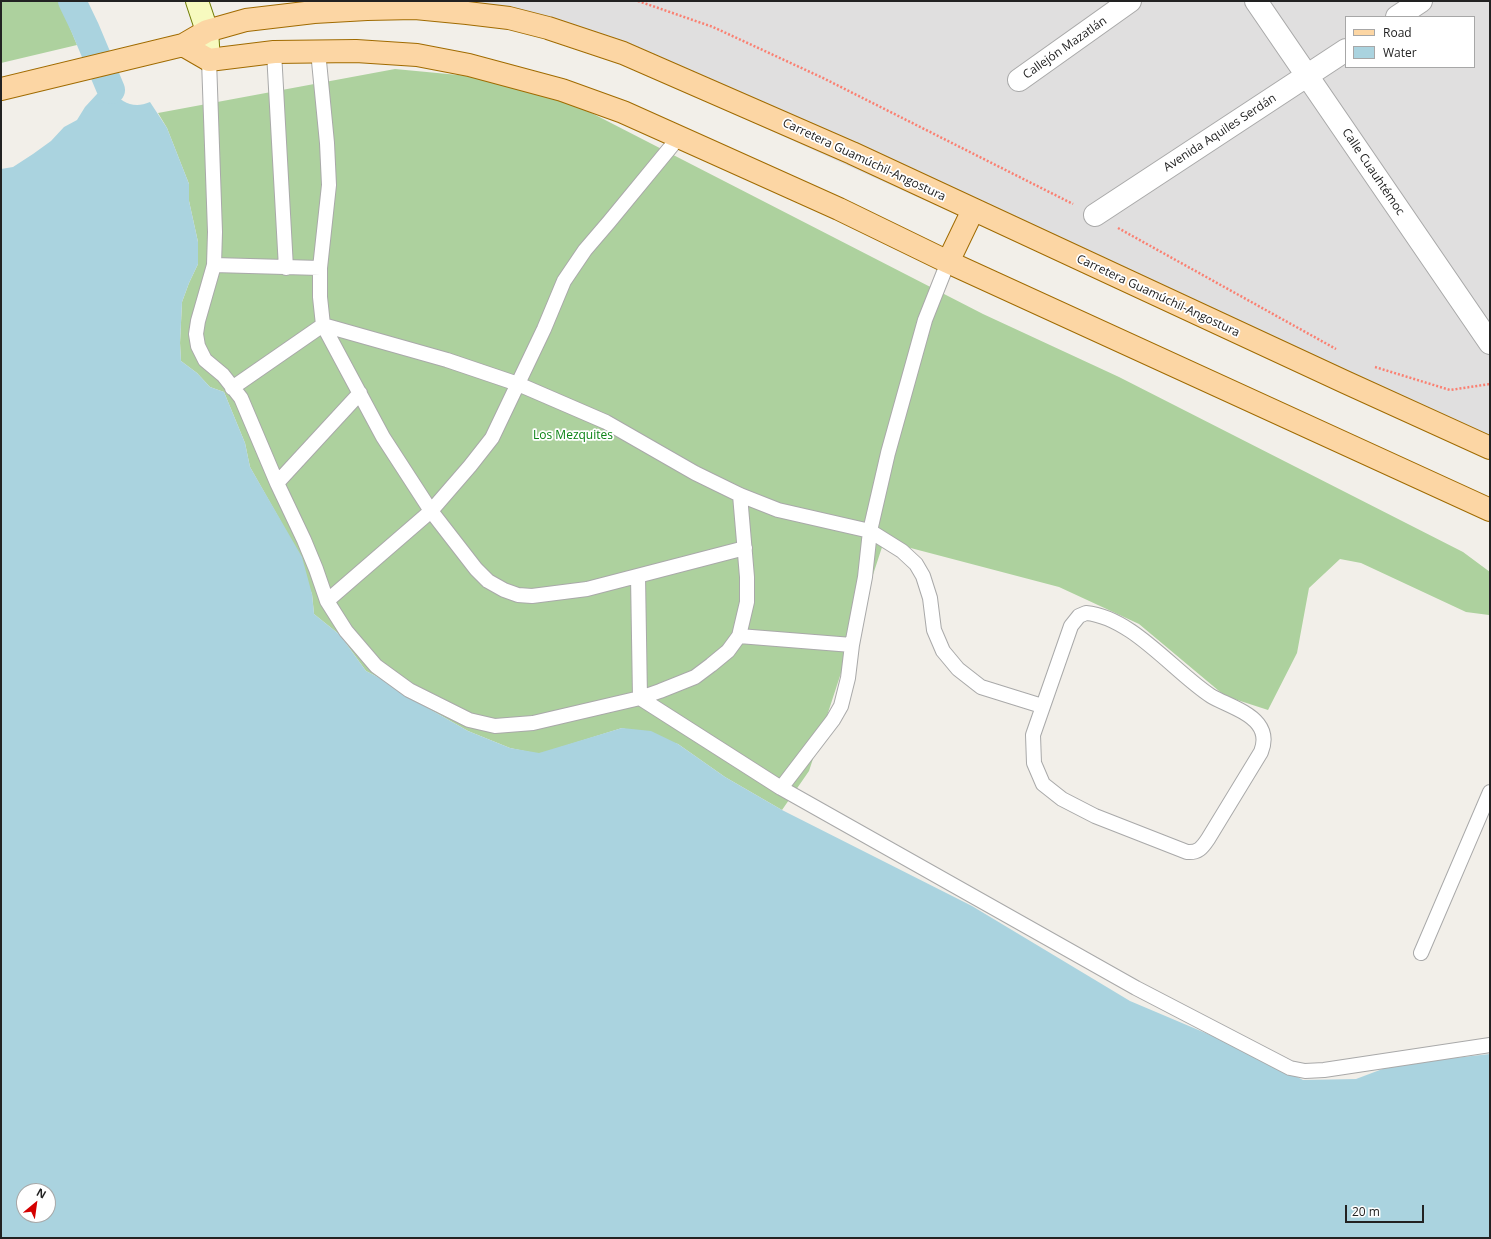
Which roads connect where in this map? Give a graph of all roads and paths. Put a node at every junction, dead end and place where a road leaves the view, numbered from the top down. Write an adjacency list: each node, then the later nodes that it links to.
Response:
1 (197, 1): 7 (street)
2 (638, 1): 18 (path)
3 (1130, 1): 14 (street, Callejón Mazatlán)
4 (1256, 1): 13 (street, Calle Cuauhtémoc)
5 (1421, 1): 6 (street)
6 (1398, 16)
7 (206, 31): 8 (main road, Carretera Guamúchil-Angostura); 12 (street); 17 (main road, Carretera Guamúchil-Angostura)
8 (183, 45): 12 (main road); 15 (main road, Carretera Guamúchil-Angostura)
9 (1345, 51): 13 (street, Avenida Aquiles Serdán)
10 (274, 52): 11 (main road); 12 (main road); 21 (lane)
11 (318, 52): 16 (main road); 22 (lane)
12 (209, 60): 20 (lane)
13 (1307, 75): 18 (street, Avenida Aquiles Serdán); 24 (street, Calle Cuauhtémoc)
14 (1019, 80)
15 (1, 89)
16 (679, 137): 19 (main road); 27 (lane)
17 (973, 210): 19 (main road); 31 (main road, Carretera Guamúchil-Angostura)
18 (1095, 215): 25 (path)
19 (948, 262): 34 (main road); 36 (lane)
20 (214, 265): 21 (lane); 29 (lane)
21 (286, 268): 22 (lane)
22 (320, 268): 23 (lane)
23 (324, 325): 27 (lane); 29 (lane); 30 (lane)
24 (1490, 343)
25 (1339, 350)
26 (1368, 364): 28 (path)
27 (518, 384): 33 (lane); 35 (lane)
28 (1490, 384)
29 (232, 388): 32 (lane)
30 (360, 394): 32 (lane); 35 (lane)
31 (1490, 448)
32 (277, 484): 39 (lane)
33 (740, 496): 36 (lane); 37 (lane)
34 (1490, 510)
35 (431, 511): 38 (lane); 39 (lane)
36 (870, 531): 41 (lane); 43 (lane)
37 (745, 548): 38 (lane); 40 (lane)
38 (638, 576): 42 (lane)
39 (327, 601): 42 (lane)
40 (739, 636): 41 (lane); 42 (lane)
41 (852, 645): 44 (lane)
42 (640, 698): 44 (lane)
43 (1042, 706): 43 (lane)
44 (781, 788): 47 (lane)
45 (1490, 792): 46 (lane)
46 (1421, 953)
47 (1490, 1045)

